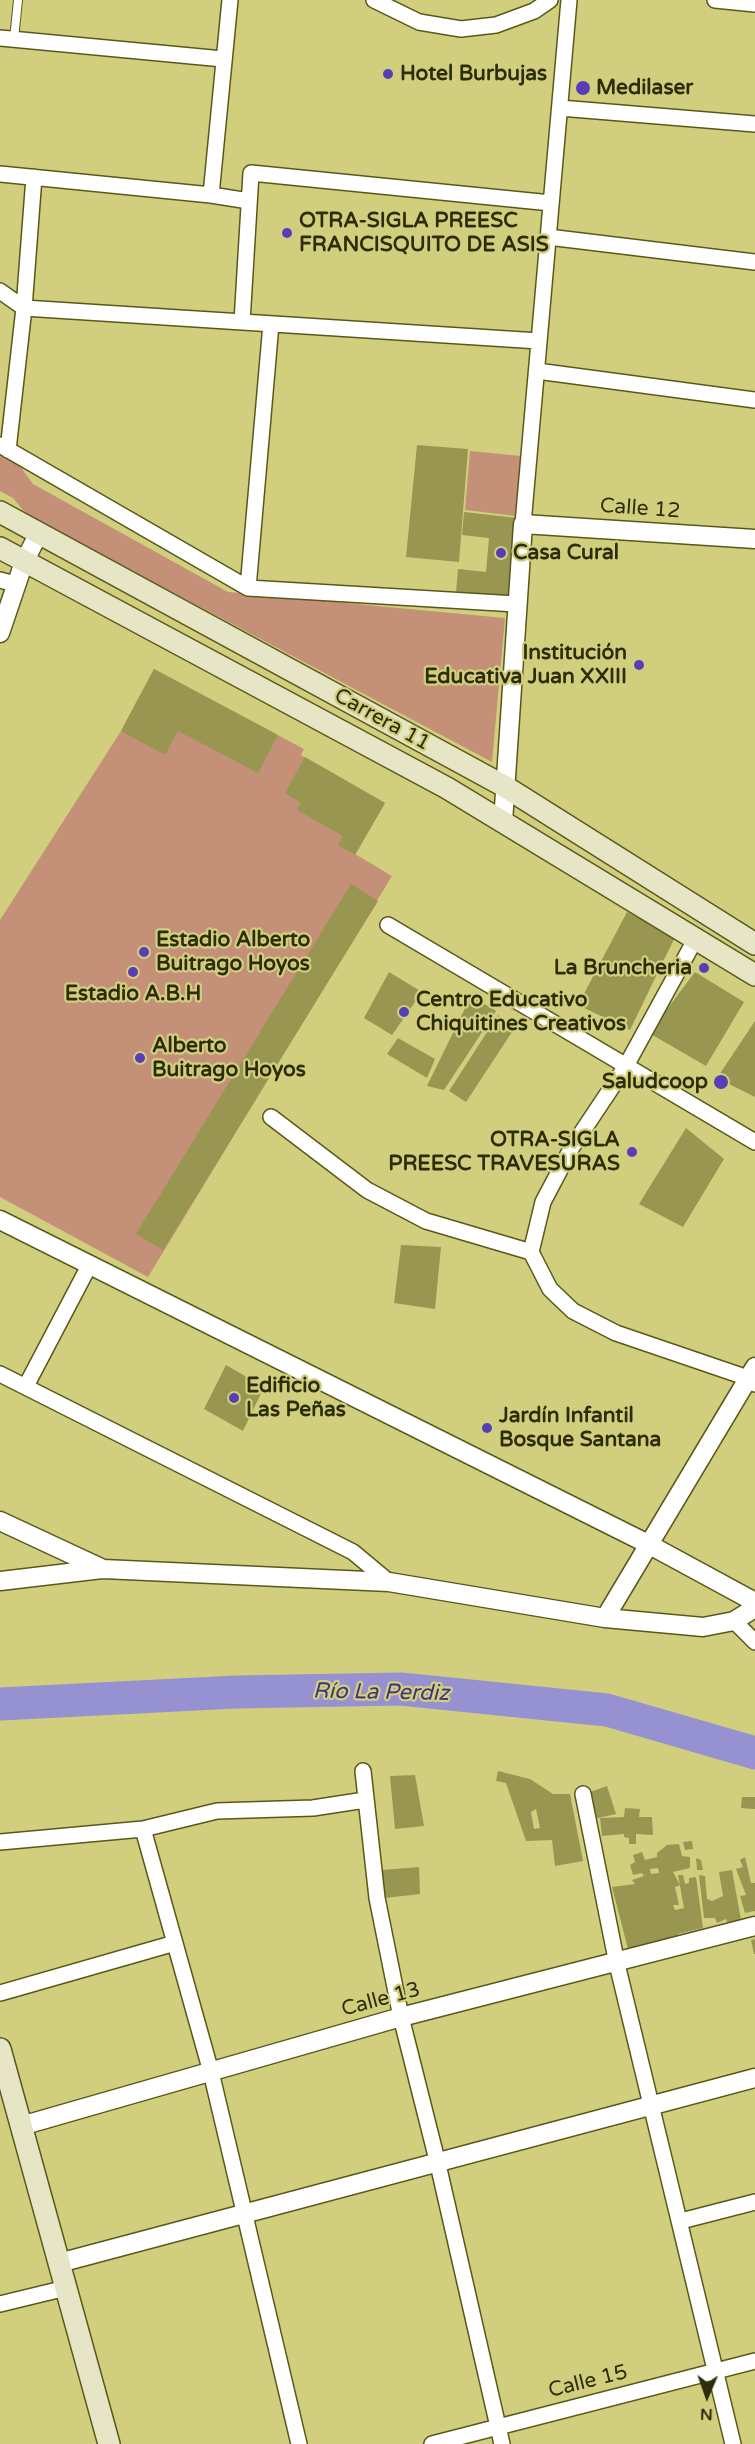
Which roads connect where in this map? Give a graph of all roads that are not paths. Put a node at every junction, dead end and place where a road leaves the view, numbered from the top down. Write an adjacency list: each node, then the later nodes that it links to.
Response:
1 (18, 0): 8 (lane)
2 (230, 0): 9 (street)
3 (374, 0): 4 (street)
4 (550, 0)
5 (569, 0): 10 (street)
6 (715, 0): 7 (street)
7 (755, 4)
8 (7, 38): 9 (street)
9 (223, 59): 14 (street)
10 (560, 108): 11 (street); 16 (street)
11 (755, 124)
12 (0, 174): 13 (street)
13 (34, 177): 14 (street); 20 (street)
14 (211, 195): 15 (street)
15 (249, 201): 16 (street); 21 (street)
16 (551, 203): 17 (street)
17 (548, 237): 18 (street); 23 (street)
18 (755, 262)
19 (0, 291): 20 (street)
20 (24, 308): 21 (street); 26 (street)
21 (242, 322): 22 (street)
22 (271, 324): 23 (street); 34 (street)
23 (539, 341): 24 (street)
24 (537, 371): 25 (street); 28 (street)
25 (755, 400)
26 (4, 447): 34 (street)
27 (0, 512): 29 (main road, Carrera 11)
28 (523, 524): 30 (street, Calle 12); 35 (street)
29 (39, 533): 32 (street); 37 (main road, Carrera 11)
30 (755, 539)
31 (0, 548): 32 (main road, Carrera 11)
32 (24, 562): 33 (street); 38 (main road, Carrera 11)
33 (8, 582): 36 (street)
34 (248, 588): 35 (street)
35 (516, 604): 37 (street)
36 (0, 633)
37 (504, 786): 38 (street); 41 (main road, Carrera 11)
38 (503, 822): 40 (main road, Carrera 11)
39 (388, 925): 43 (street)
40 (696, 938): 42 (main road, Carrera 11); 43 (street)
41 (755, 944)
42 (755, 975)
43 (627, 1066): 45 (street); 47 (street)
44 (271, 1117): 47 (street)
45 (755, 1142)
46 (0, 1220): 48 (street)
47 (531, 1252): 50 (street)
48 (90, 1264): 51 (street); 53 (street)
49 (0, 1374): 51 (street)
50 (753, 1376): 53 (street)
51 (26, 1386): 56 (street)
52 (0, 1521): 54 (street)
53 (648, 1544): 57 (street); 59 (street)
54 (103, 1569): 55 (street); 56 (street)
55 (0, 1581)
56 (389, 1582): 59 (street)
57 (755, 1602)
58 (755, 1608): 60 (street)
59 (605, 1618): 60 (street)
60 (734, 1621): 61 (street)
61 (755, 1642)
62 (363, 1771): 64 (street)
63 (583, 1794): 69 (street)
64 (365, 1800): 65 (street); 71 (street)
65 (143, 1829): 66 (street); 68 (street)
66 (0, 1842)
67 (755, 1926): 69 (street, Calle 13)
68 (175, 1943): 70 (street); 73 (street)
69 (617, 1964): 71 (street, Calle 13); 76 (street)
70 (0, 1993)
71 (401, 2017): 73 (street, Calle 13); 78 (street)
72 (0, 2049): 75 (main road)
73 (211, 2072): 77 (street, Calle 13); 80 (street)
74 (755, 2078): 76 (street)
75 (6, 2096): 77 (main road)
76 (651, 2104): 78 (street); 81 (street)
77 (21, 2126): 82 (main road)
78 (437, 2160): 80 (street); 87 (street)
79 (755, 2202): 81 (street)
80 (244, 2214): 82 (street); 89 (street)
81 (681, 2221): 86 (street)
82 (59, 2263): 83 (main road)
83 (66, 2288): 84 (street); 88 (main road)
84 (0, 2304)
85 (755, 2361): 86 (street, Calle 15)
86 (717, 2370): 87 (street, Calle 15); 92 (street)
87 (498, 2426): 90 (street, Calle 15); 91 (street)
88 (109, 2444)
89 (298, 2444)
90 (432, 2444)
91 (502, 2444)
92 (733, 2444)

